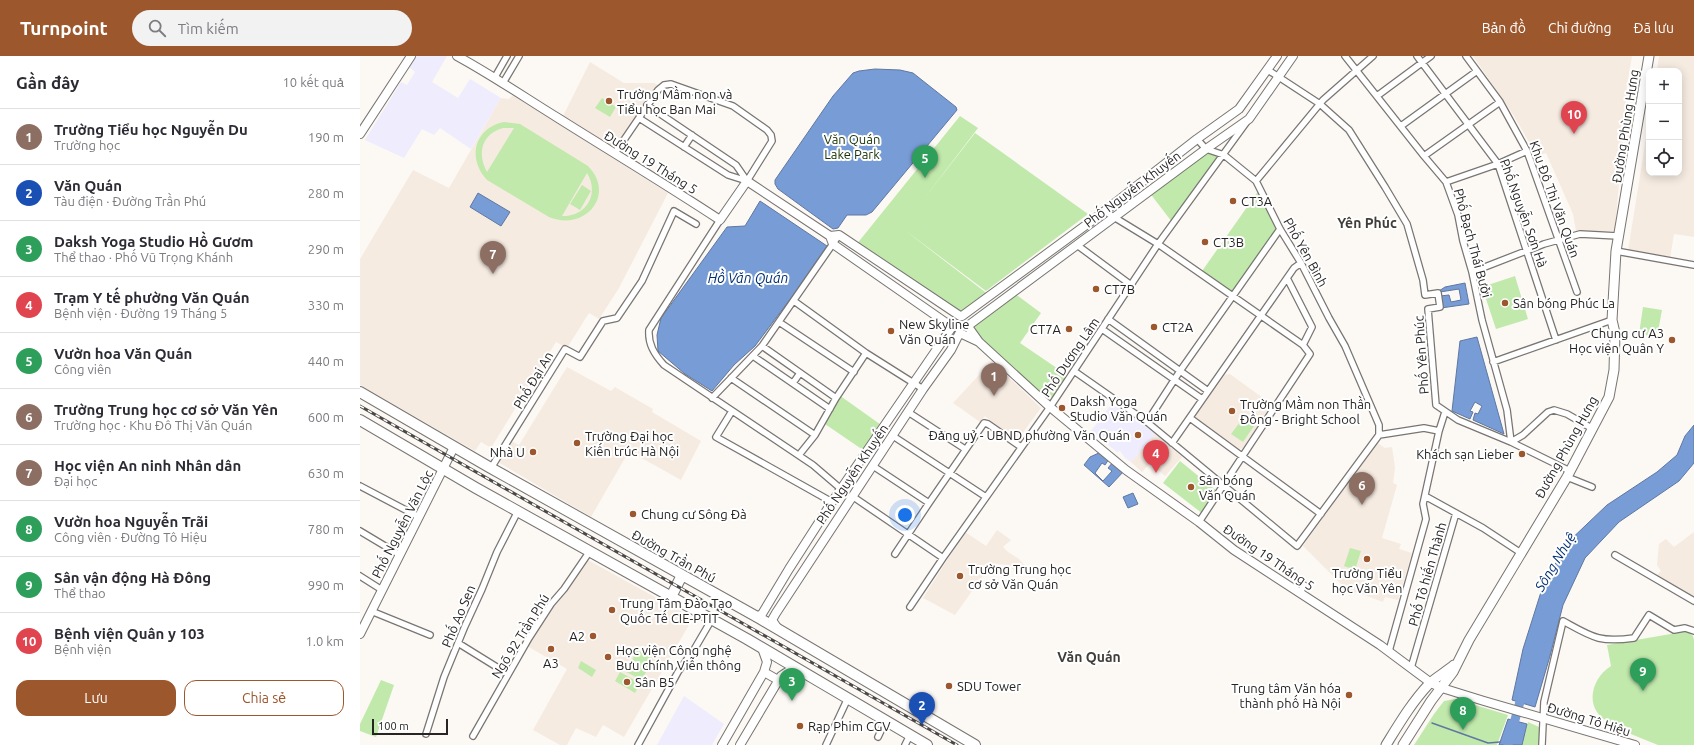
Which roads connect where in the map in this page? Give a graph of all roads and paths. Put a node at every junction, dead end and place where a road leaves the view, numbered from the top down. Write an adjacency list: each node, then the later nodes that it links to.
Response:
1 (411, 56): 29 (street)
2 (457, 56): 17 (street, Đường 19 Tháng 5)
3 (507, 56): 17 (street)
4 (519, 56): 19 (street)
5 (1277, 56): 14 (street, Phố Nguyễn Khuyến)
6 (1293, 56): 18 (street, Phố Nguyễn Khuyến)
7 (1345, 56): 15 (street, Phố Bạch Thái Bưởi)
8 (1373, 56): 15 (street)
9 (1416, 56): 13 (street, Phố Nguyễn Sơn Hà)
10 (1431, 56): 13 (street)
11 (1466, 56): 16 (street, Khu Đô Thị Văn Quán)
12 (1649, 56): 49 (main road, Đường Phùng Hưng)
13 (1422, 63): 20 (street, Phố Nguyễn Sơn Hà); 21 (street)
14 (1268, 70): 18 (street, Phố Yên Phúc); 31 (street, Phố Nguyễn Khuyến)
15 (1357, 71): 21 (street, Phố Bạch Thái Bưởi); 23 (street)
16 (1476, 71): 20 (street); 22 (street, Khu Đô Thị Văn Quán)
17 (495, 77): 19 (street, Đường 19 Tháng 5)
18 (1278, 77): 23 (street, Phố Yên Phúc); 26 (street, Phố Nguyễn Khuyến)
19 (503, 83): 35 (street, Đường 19 Tháng 5)
20 (1446, 95): 27 (street, Phố Nguyễn Sơn Hà); 28 (street)
21 (1377, 96): 28 (street, Phố Bạch Thái Bưởi)
22 (1500, 102): 27 (street); 34 (street, Khu Đô Thị Văn Quán)
23 (1320, 104): 40 (street); 98 (street, Phố Yên Phúc)
24 (647, 105): 25 (street); 30 (street); 39 (street)
25 (639, 118): 32 (street); 35 (street)
26 (1249, 118): 33 (street, Phố Nguyễn Khuyến); 36 (street, Phố Dương Lâm)
27 (1467, 125): 37 (street); 38 (street, Phố Nguyễn Sơn Hà)
28 (1401, 126): 37 (street, Phố Bạch Thái Bưởi)
29 (360, 134)
30 (692, 135): 32 (street); 39 (street)
31 (1196, 139): 33 (street); 42 (street, Phố Nguyễn Khuyến)
32 (684, 147): 39 (street)
33 (1206, 149): 36 (street); 43 (street, Phố Nguyễn Khuyến)
34 (1528, 151): 38 (street); 50 (street, Khu Đô Thị Văn Quán)
35 (615, 153): 44 (street, Đường 19 Tháng 5)
36 (1224, 155): 40 (street); 52 (street, Phố Dương Lâm)
37 (1424, 156): 41 (street, Phố Bạch Thái Bưởi)
38 (1498, 164): 41 (street); 54 (street, Phố Nguyễn Sơn Hà)
39 (747, 181): 44 (street); 48 (street)
40 (1256, 181): 46 (street, Phố Yên Bình)
41 (1446, 182): 58 (street, Phố Bạch Thái Bưởi)
42 (1104, 211): 43 (street); 64 (street, Phố Nguyễn Khuyến)
43 (1114, 217): 52 (street); 53 (street, Phố Nguyễn Khuyến)
44 (720, 220): 91 (street)
45 (696, 224): 116 (street, Phố Đại An)
46 (1280, 229): 56 (street, Phố Yên Bình); 62 (street)
47 (839, 235): 48 (street); 51 (street); 64 (street)
48 (830, 236): 51 (street)
49 (1618, 236): 50 (street); 55 (main road, Đường Phùng Hưng)
50 (1559, 240): 54 (street); 61 (street, Khu Đô Thị Văn Quán)
51 (833, 244): 63 (street); 69 (street)
52 (1158, 244): 60 (street, Phố Dương Lâm); 62 (street)
53 (1077, 245): 60 (street); 70 (street, Phố Nguyễn Khuyến)
54 (1527, 251): 58 (street); 73 (street, Phố Nguyễn Sơn Hà)
55 (1616, 251): 57 (street); 67 (main road, Đường Phùng Hưng)
56 (1301, 263): 59 (street); 104 (street, Phố Yên Bình)
57 (1694, 265)
58 (1472, 272): 79 (street, Phố Bạch Thái Bưởi)
59 (1287, 278): 65 (street); 75 (street)
60 (1131, 285): 66 (street, Phố Dương Lâm)
61 (1578, 292)
62 (1232, 296): 65 (street); 81 (street)
63 (794, 301): 68 (street); 77 (street)
64 (961, 316): 69 (street); 70 (street)
65 (1260, 316): 75 (street); 89 (street)
66 (1108, 319): 71 (street, Phố Dương Lâm); 81 (street)
67 (1612, 320): 73 (street); 102 (main road, Đường Phùng Hưng)
68 (779, 322): 76 (street); 82 (street)
69 (952, 325): 72 (street); 87 (street, Phố Nguyễn Khuyến)
70 (969, 326): 72 (street); 74 (street, Đường 19 Tháng 5)
71 (1102, 329): 80 (street, Phố Dương Lâm); 85 (street)
72 (961, 334): 74 (street, Đường 19 Tháng 5); 88 (street, Phố Nguyễn Khuyến)
73 (1556, 340): 79 (street)
74 (979, 342): 94 (street, Đường 19 Tháng 5)
75 (1303, 345): 113 (street)
76 (762, 346): 78 (street); 83 (street)
77 (866, 353): 82 (street); 87 (street)
78 (754, 356): 84 (street); 86 (street)
79 (1493, 362): 107 (street, Phố Bạch Thái Bưởi)
80 (1074, 371): 94 (street, Phố Dương Lâm); 101 (street)
81 (1180, 371): 85 (street); 89 (street)
82 (854, 372): 92 (street)
83 (800, 373): 86 (street); 92 (street)
84 (731, 378): 91 (street); 105 (street)
85 (1174, 379): 93 (street); 101 (street)
86 (793, 383): 95 (street)
87 (914, 383): 88 (street); 122 (street, Phố Nguyễn Khuyến)
88 (923, 389): 97 (street, Phố Nguyễn Khuyến)
89 (1208, 391): 93 (street)
90 (360, 392): 109 (highway, Đường Trần Phú)
91 (712, 398): 96 (street)
92 (836, 398): 95 (street)
93 (1202, 399): 99 (street)
94 (1050, 408): 110 (street, Phố Dương Lâm); 132 (street, Đường 19 Tháng 5)
95 (830, 409): 105 (street)
96 (732, 411): 112 (street); 126 (street)
97 (908, 412): 106 (street, Phố Nguyễn Khuyến); 111 (street)
98 (1445, 412): 103 (street); 107 (street, Phố Yên Phúc)
99 (1190, 418): 108 (street); 113 (street)
100 (360, 421): 115 (highway)
101 (1147, 422): 108 (street)
102 (1593, 429): 107 (street); 118 (main road, Đường Phùng Hưng)
103 (1439, 431): 104 (street); 124 (street)
104 (1379, 434): 130 (street)
105 (814, 435): 112 (street)
106 (893, 436): 114 (street, Phố Nguyễn Khuyến); 117 (street)
107 (1510, 442): 118 (street, Phố Yên Phúc)
108 (1172, 443): 119 (street)
109 (454, 447): 115 (street, Phố Nguyễn Văn Lộc); 116 (highway, Đường Trần Phú)
110 (1021, 447): 111 (street); 125 (street, Phố Dương Lâm)
111 (965, 449): 117 (street)
112 (799, 455): 122 (street)
113 (1242, 457): 119 (street); 130 (street)
114 (873, 466): 123 (street, Phố Nguyễn Khuyến); 127 (street)
115 (443, 468): 128 (highway); 131 (street, Phố Nguyễn Văn Lộc)
116 (491, 468): 141 (highway, Đường Trần Phú)
117 (950, 472): 125 (street); 127 (street)
118 (1569, 474): 121 (street, Phố Yên Phúc); 136 (main road, Đường Phùng Hưng)
119 (1223, 485): 130 (street); 132 (street)
120 (360, 486): 131 (street)
121 (1592, 487)
122 (841, 489): 123 (street); 126 (street, Phố Nguyễn Khuyến)
123 (852, 496): 134 (street); 151 (street, Phố Nguyễn Khuyến)
124 (1424, 496): 129 (street); 160 (street)
125 (986, 497): 140 (street, Phố Dương Lâm)
126 (832, 502): 148 (street, Phố Nguyễn Khuyến)
127 (929, 503): 134 (street)
128 (518, 511): 135 (highway); 158 (street, Phố Ao Sen)
129 (1456, 513): 136 (street, Phố Tô hiến Thành); 162 (street, Phố Tô hiến Thành)
130 (1321, 514)
131 (419, 517): 138 (street, Phố Nguyễn Văn Lộc)
132 (1199, 522): 145 (street, Đường 19 Tháng 5)
133 (360, 531): 138 (street)
134 (907, 534): 137 (street); 140 (street)
135 (590, 551): 146 (highway); 165 (street, Ngõ 92 Trần Phú)
136 (1521, 552): 161 (main road, Đường Phùng Hưng)
137 (895, 554)
138 (400, 555): 144 (street, Phố Nguyễn Văn Lộc)
139 (1614, 555): 147 (street)
140 (943, 558): 149 (street, Phố Dương Lâm)
141 (682, 575): 146 (highway); 152 (highway, Đường Trần Phú)
142 (360, 576): 144 (street)
143 (1304, 585): 145 (street)
144 (382, 590): 150 (street, Phố Nguyễn Văn Lộc)
145 (1300, 593): 160 (street, Đường 19 Tháng 5)
146 (671, 597): 153 (highway)
147 (1694, 601)
148 (767, 606): 151 (street); 152 (street, Phố Nguyễn Khuyến)
149 (910, 608)
150 (371, 611): 156 (street, Phố Nguyễn Văn Lộc); 157 (street)
151 (777, 611): 154 (street)
152 (756, 616): 154 (highway, Đường Trần Phú)
153 (712, 619): 159 (highway); 178 (street)
154 (778, 629): 184 (highway, Đường Trần Phú)
155 (1694, 631): 170 (street)
156 (360, 634)
157 (430, 635)
158 (458, 644): 165 (street); 174 (street, Phố Ao Sen)
159 (762, 648): 163 (highway); 164 (street)
160 (1389, 651): 162 (street, Đường 19 Tháng 5)
161 (1458, 662): 167 (main road, Đường Phùng Hưng); 168 (main road, Đường Phùng Hưng)
162 (1411, 668): 167 (street, Đường 19 Tháng 5)
163 (800, 670): 166 (street); 169 (highway)
164 (764, 672): 166 (street); 179 (street)
165 (508, 674): 176 (street, Ngõ 92 Trần Phú)
166 (778, 680): 180 (street)
167 (1431, 683): 168 (street, Đường 19 Tháng 5); 172 (main road, Đường Phùng Hưng)
168 (1442, 688): 170 (street, Đường Tô Hiệu); 173 (main road, Đường Phùng Hưng)
169 (848, 698): 171 (highway); 181 (street)
170 (1540, 717): 187 (street); 188 (street, Đường Tô Hiệu)
171 (886, 720): 175 (highway); 177 (street)
172 (1398, 726): 173 (main road); 185 (main road, Đường Phùng Hưng)
173 (1411, 733): 186 (main road, Đường Phùng Hưng)
174 (426, 734)
175 (910, 735): 182 (street); 183 (highway)
176 (473, 736)
177 (878, 737)
178 (638, 745)
179 (722, 745)
180 (740, 745)
181 (826, 745)
182 (904, 745)
183 (927, 745)
184 (975, 745)
185 (1386, 745)
186 (1403, 745)
187 (1542, 745)
188 (1634, 745)

